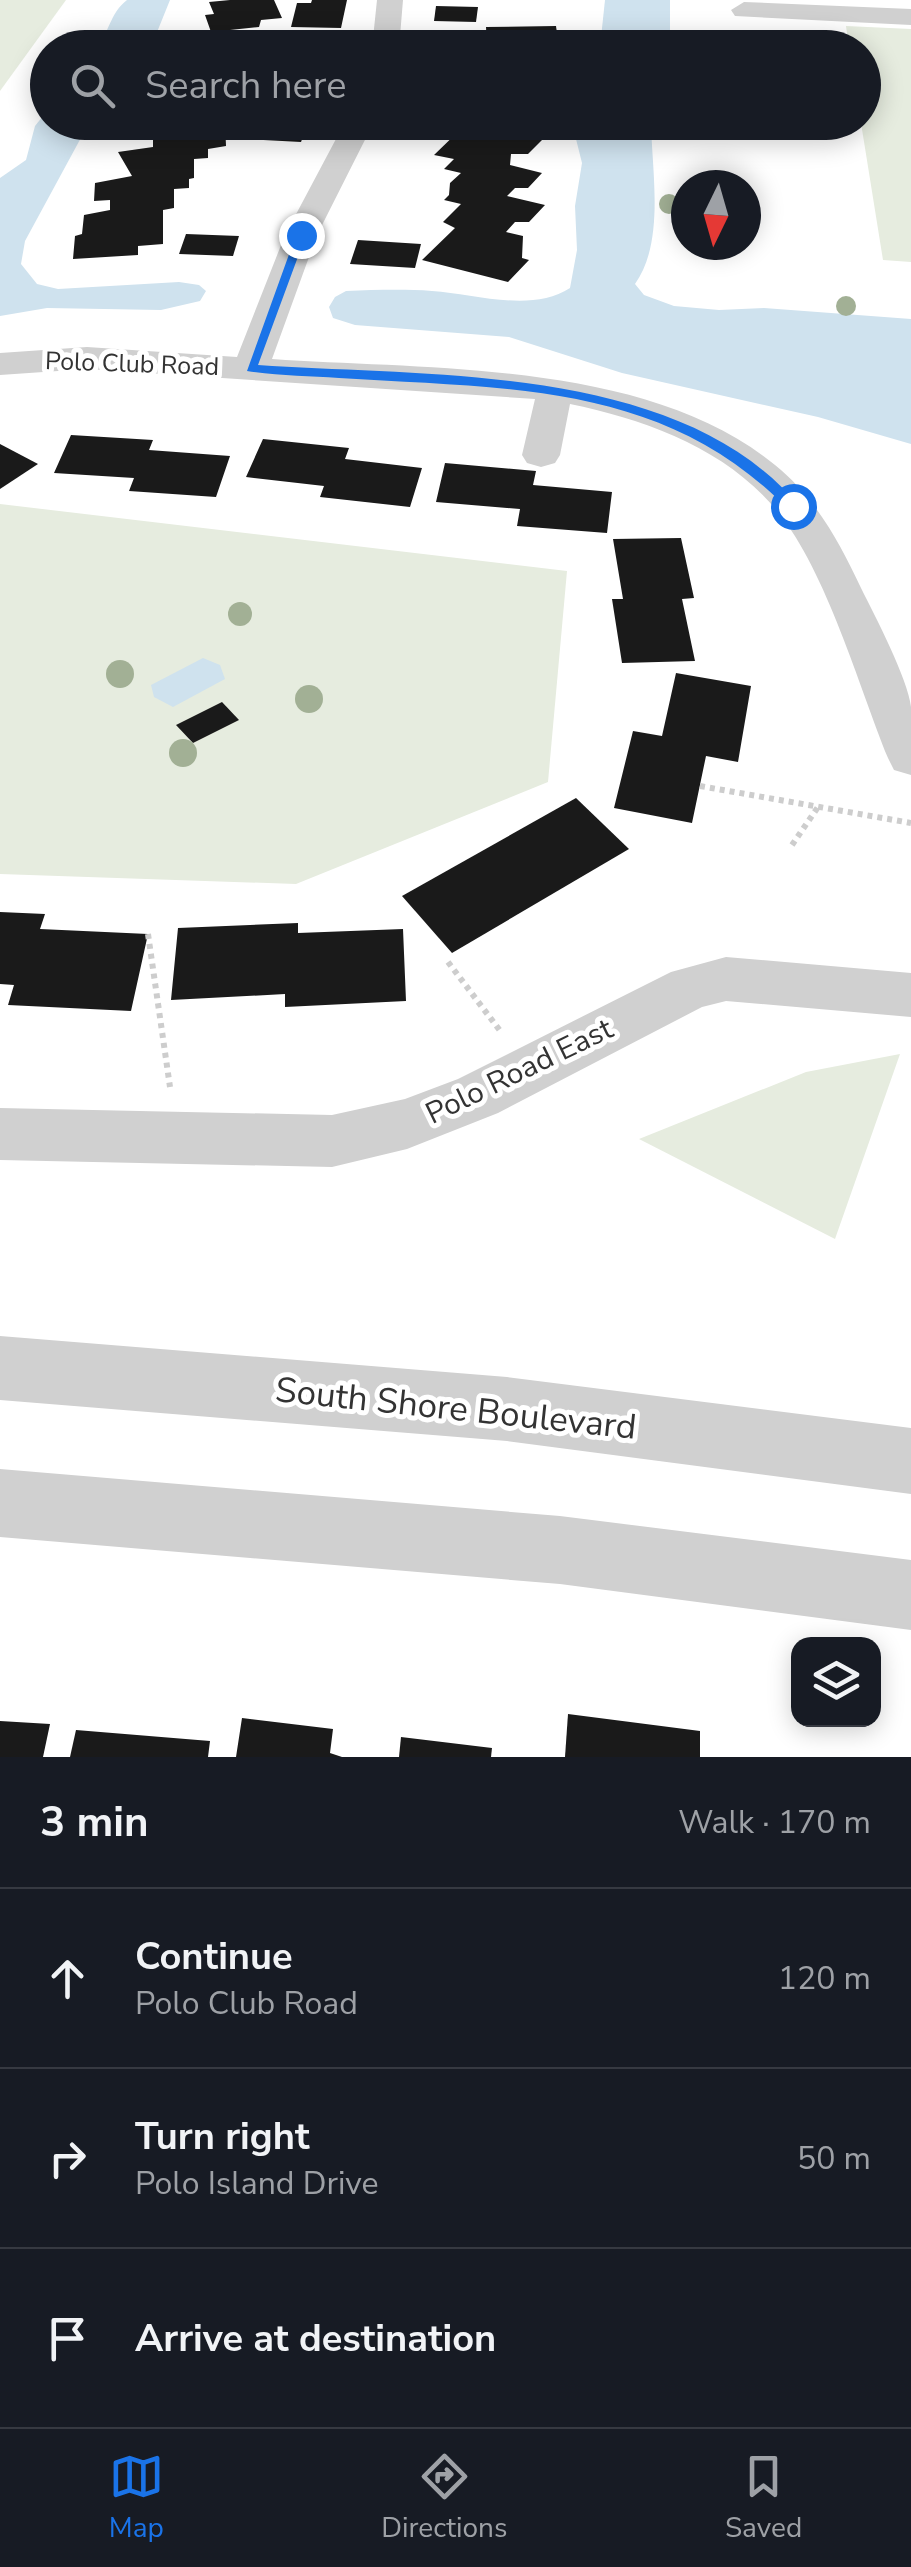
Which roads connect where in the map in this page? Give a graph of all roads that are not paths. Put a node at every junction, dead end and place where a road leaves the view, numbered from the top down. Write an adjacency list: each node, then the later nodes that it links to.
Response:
1 (390, 0): 4 (street)
2 (744, 12): 3 (street)
3 (911, 18)
4 (387, 30)
5 (351, 140): 7 (street)
6 (0, 364): 7 (street, Polo Club Road)
7 (252, 368): 8 (street, Polo Club Road)
8 (555, 390): 9 (street); 10 (street, Polo Club Road)
9 (541, 455)
10 (911, 758)
11 (911, 994): 12 (street, Polo Road East)
12 (0, 1134)
13 (0, 1368): 14 (street, South Shore Boulevard)
14 (911, 1461)
15 (0, 1503): 16 (street)
16 (911, 1595)

